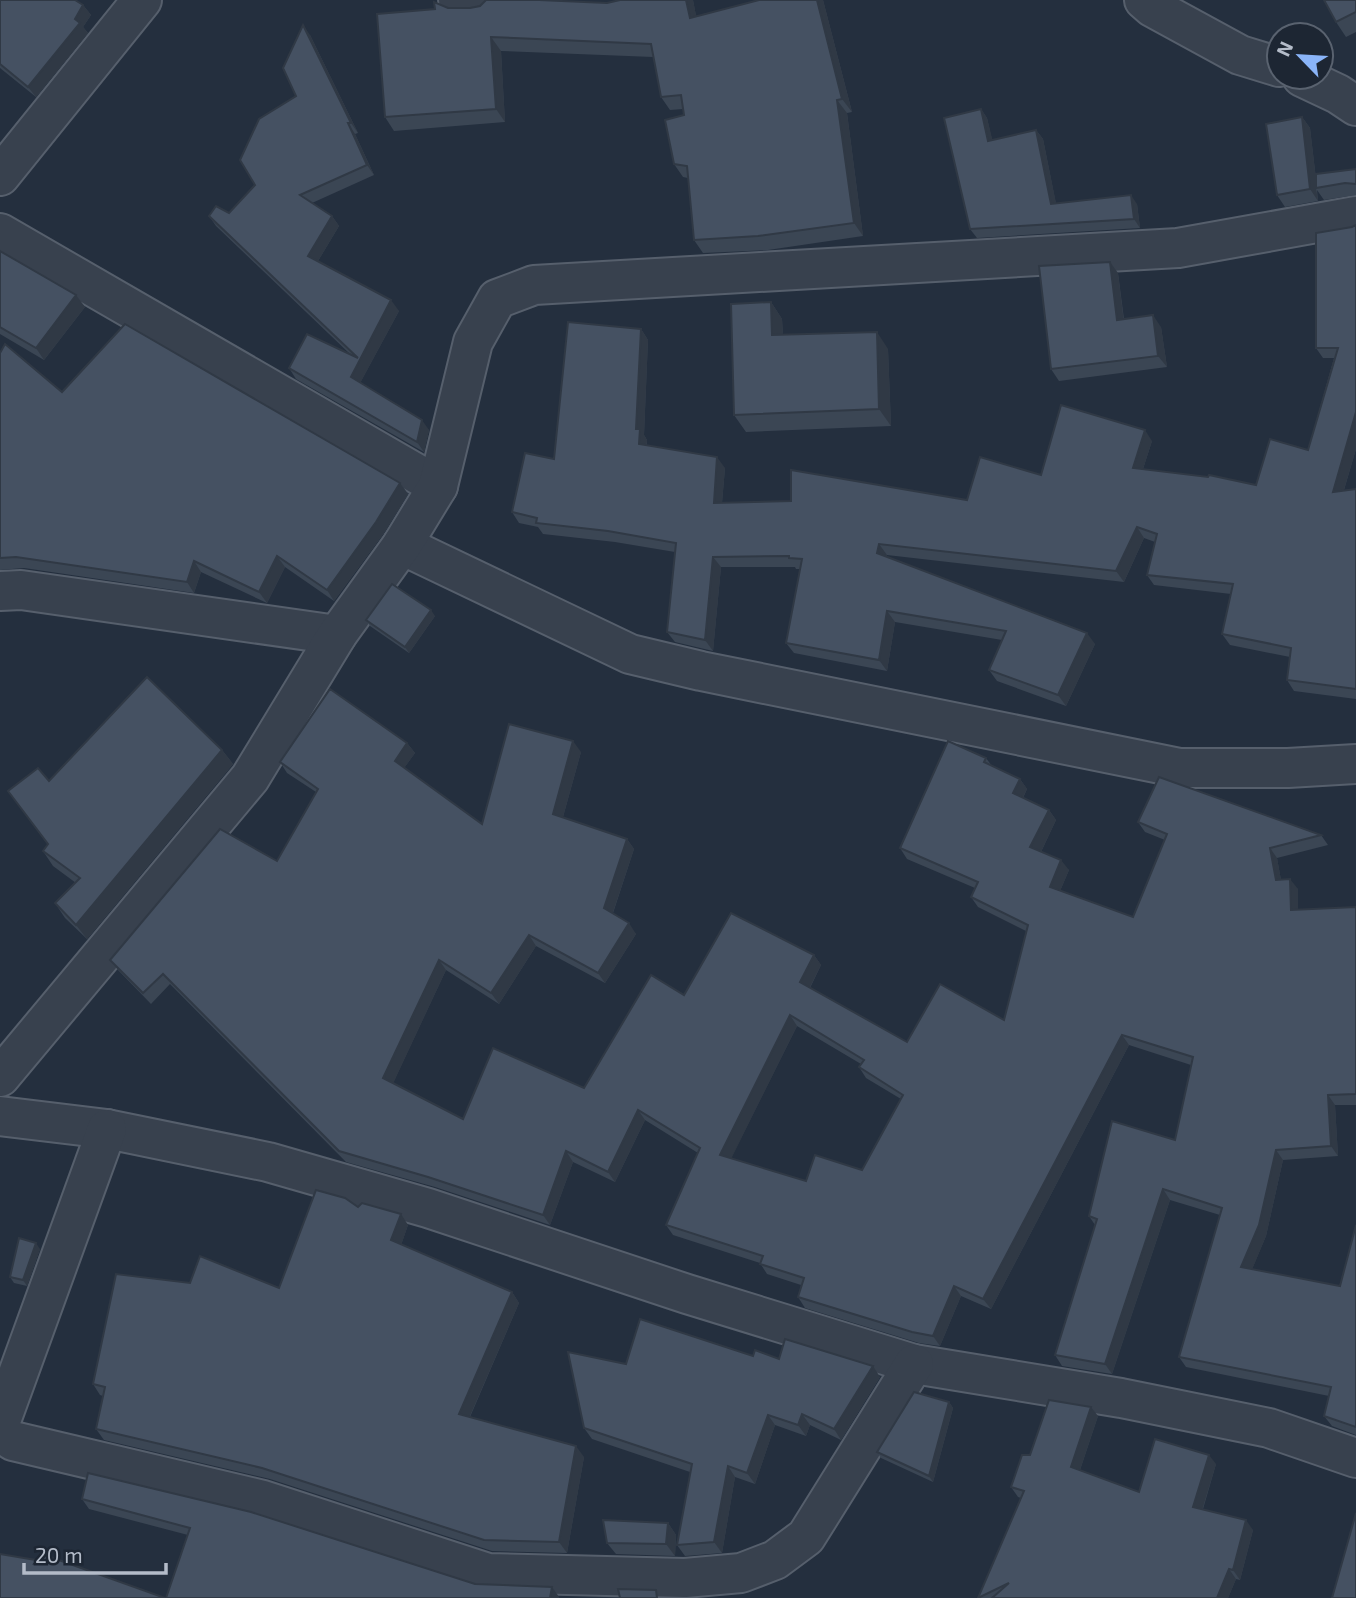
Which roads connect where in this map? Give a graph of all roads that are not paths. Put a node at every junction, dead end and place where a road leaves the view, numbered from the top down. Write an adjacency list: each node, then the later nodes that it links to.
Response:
1 (142, 0): 6 (street)
2 (458, 0): 3 (street)
3 (479, 0)
4 (1144, 0): 5 (street)
5 (1265, 63)
6 (0, 176)
7 (1356, 216): 9 (street)
8 (0, 233): 9 (street)
9 (438, 486): 10 (street)
10 (402, 545): 12 (street); 13 (street)
11 (0, 591): 12 (street)
12 (337, 635): 14 (street)
13 (1356, 764)
14 (0, 1077)
15 (0, 1116): 16 (street)
16 (107, 1129): 17 (street); 17 (street)
17 (914, 1364): 18 (street)
18 (1356, 1458)

